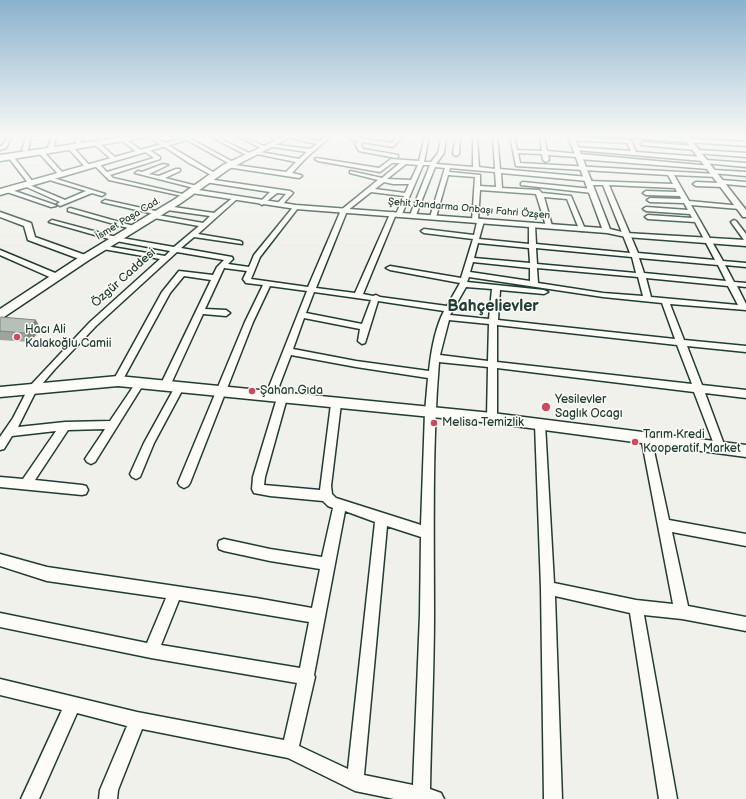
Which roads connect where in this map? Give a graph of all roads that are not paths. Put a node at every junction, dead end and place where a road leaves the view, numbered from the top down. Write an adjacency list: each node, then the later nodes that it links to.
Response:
1 (21, 173): 29 (street)
2 (142, 173): 24 (street)
3 (170, 173): 24 (street)
4 (212, 173): 21 (street)
5 (218, 173): 21 (main road, İsmet Paşa Cad.)
6 (293, 173): 22 (street)
7 (357, 173): 25 (street)
8 (390, 173): 25 (street)
9 (416, 173): 28 (street)
10 (430, 173): 60 (street)
11 (498, 173): 37 (street)
12 (519, 173): 27 (street)
13 (586, 173): 27 (street)
14 (660, 173): 20 (street)
15 (674, 173): 20 (street)
16 (714, 173): 33 (street)
17 (61, 174): 23 (main road)
18 (106, 174): 42 (street)
19 (446, 174): 36 (street); 73 (street)
20 (670, 174): 35 (street)
21 (215, 175): 26 (main road, İsmet Paşa Cad.)
22 (299, 176)
23 (48, 178): 29 (main road); 41 (street)
24 (159, 178): 42 (street)
25 (382, 180): 28 (street); 38 (street)
26 (207, 181): 42 (main road, İsmet Paşa Cad.); 43 (street)
27 (589, 181): 31 (street); 44 (street)
28 (412, 182): 47 (street)
29 (28, 184): 39 (main road); 40 (street)
30 (523, 184): 44 (street)
31 (605, 184): 35 (street); 86 (street)
32 (696, 184): 33 (street)
33 (722, 184): 34 (street); 61 (street)
34 (746, 184)
35 (677, 186): 48 (street)
36 (478, 188): 37 (street); 76 (street)
37 (499, 189): 49 (street)
38 (369, 190): 47 (street); 64 (street)
39 (3, 191): 50 (street)
40 (38, 191): 41 (street); 50 (street)
41 (92, 191): 46 (street)
42 (192, 191): 51 (street, Şehit Jandarma Onbaşı Fahri Özşen); 62 (main road, İsmet Paşa Cad.)
43 (275, 191): 55 (street); 56 (street)
44 (592, 191): 85 (street)
45 (646, 193): 48 (street)
46 (102, 194)
47 (407, 194): 57 (street)
48 (682, 194): 54 (street)
49 (540, 195): 81 (street); 83 (street)
50 (24, 196): 58 (street)
51 (235, 198): 55 (street, Şehit Jandarma Onbaşı Fahri Özşen); 70 (street, Özgür Caddesi)
52 (650, 200): 54 (street)
53 (106, 202): 69 (street)
54 (686, 202): 61 (street); 66 (street)
55 (262, 203): 56 (street, Şehit Jandarma Onbaşı Fahri Özşen)
56 (280, 205): 59 (street, Şehit Jandarma Onbaşı Fahri Özşen)
57 (402, 205): 60 (street); 68 (street)
58 (53, 206)
59 (296, 207): 64 (street, Şehit Jandarma Onbaşı Fahri Özşen); 107 (street)
60 (416, 207): 71 (street)
61 (740, 207): 72 (street)
62 (167, 208): 69 (main road, İsmet Paşa Cad.); 70 (street)
63 (70, 210): 82 (street)
64 (344, 210): 68 (street, Şehit Jandarma Onbaşı Fahri Özşen); 117 (street)
65 (646, 210): 66 (street)
66 (692, 212): 75 (street)
67 (0, 214): 99 (street)
68 (396, 214): 71 (street, Şehit Jandarma Onbaşı Fahri Özşen); 118 (street)
69 (156, 215): 79 (street); 82 (main road, İsmet Paşa Cad.)
70 (215, 215): 79 (street, Özgür Caddesi)
71 (413, 215): 73 (street, Şehit Jandarma Onbaşı Fahri Özşen)
72 (746, 215)
73 (433, 217): 76 (street, Şehit Jandarma Onbaşı Fahri Özşen)
74 (648, 217): 75 (street)
75 (697, 220): 91 (street)
76 (478, 221): 80 (street, Şehit Jandarma Onbaşı Fahri Özşen); 88 (street)
77 (52, 222): 89 (street)
78 (734, 222): 90 (street)
79 (204, 225): 87 (street, Özgür Caddesi)
80 (532, 225): 81 (street, Şehit Jandarma Onbaşı Fahri Özşen); 94 (street)
81 (549, 226): 83 (street, Şehit Jandarma Onbaşı Fahri Özşen)
82 (135, 228): 89 (main road, İsmet Paşa Cad.)
83 (582, 229): 85 (street, Şehit Jandarma Onbaşı Fahri Özşen)
84 (424, 231): 88 (street)
85 (607, 231): 86 (street, Şehit Jandarma Onbaşı Fahri Özşen)
86 (626, 235): 91 (street, Şehit Jandarma Onbaşı Fahri Özşen); 98 (street)
87 (191, 236): 92 (street); 96 (street, Özgür Caddesi)
88 (476, 238): 94 (street); 101 (street)
89 (116, 239): 95 (main road, İsmet Paşa Cad.); 96 (street)
90 (746, 239)
91 (709, 241): 93 (street, Şehit Jandarma Onbaşı Fahri Özşen); 102 (street)
92 (240, 243)
93 (746, 243)
94 (533, 246): 98 (street); 105 (street)
95 (103, 247): 99 (main road, İsmet Paşa Cad.); 100 (street)
96 (176, 249): 100 (street, Özgür Caddesi); 104 (street)
97 (0, 252): 109 (street)
98 (635, 255): 102 (street); 108 (street)
99 (85, 258): 109 (main road, İsmet Paşa Cad.)
100 (166, 258): 141 (street, Özgür Caddesi)
101 (470, 260): 105 (street); 111 (street)
102 (720, 263): 103 (street); 114 (street)
103 (746, 265)
104 (222, 266): 107 (street); 110 (street)
105 (534, 266): 108 (street); 113 (street)
106 (390, 268): 111 (street)
107 (251, 269): 112 (street)
108 (641, 276): 114 (street); 121 (street)
109 (57, 277): 127 (main road, İsmet Paşa Cad.)
110 (216, 278): 124 (street); 138 (street)
111 (464, 280): 113 (street); 116 (street); 126 (street)
112 (267, 284): 117 (street); 144 (street)
113 (534, 284): 119 (street)
114 (731, 284): 115 (street); 123 (street)
115 (746, 285)
116 (496, 288): 119 (street); 129 (street)
117 (311, 290): 118 (street); 128 (street)
118 (358, 296): 120 (street)
119 (618, 296): 121 (street)
120 (376, 297): 126 (street); 130 (street)
121 (648, 299): 122 (street)
122 (665, 300): 123 (street); 132 (street)
123 (745, 308)
124 (200, 311): 125 (street); 140 (street)
125 (226, 313)
126 (448, 313): 129 (street); 135 (street)
127 (0, 314)
128 (302, 315): 130 (street); 134 (street)
129 (493, 322): 132 (street); 136 (street)
130 (365, 327): 131 (street)
131 (362, 341)
132 (681, 342): 133 (street); 142 (street)
133 (746, 349)
134 (288, 351): 137 (street); 146 (street)
135 (435, 358): 136 (street); 137 (street)
136 (492, 364): 142 (street); 149 (street)
137 (433, 375): 148 (street)
138 (118, 381): 139 (main road); 141 (main road)
139 (140, 383): 140 (main road); 151 (street)
140 (172, 387): 144 (main road); 159 (street)
141 (32, 389): 143 (main road); 153 (street, Özgür Caddesi)
142 (698, 389): 145 (street); 156 (street)
143 (0, 392)
144 (222, 392): 146 (main road); 161 (street)
145 (746, 394)
146 (276, 398): 147 (main road); 164 (street)
147 (336, 404): 148 (main road); 164 (street)
148 (430, 412): 149 (main road); 168 (street)
149 (492, 418): 150 (main road)
150 (540, 424): 154 (main road); 173 (street)
151 (113, 425): 152 (street); 158 (street)
152 (65, 426): 153 (street); 162 (street)
153 (5, 435): 155 (street, Özgür Caddesi)
154 (646, 437): 156 (main road); 167 (street)
155 (0, 446)
156 (720, 447): 157 (main road)
157 (746, 451)
158 (91, 459)
159 (136, 474)
160 (0, 482): 162 (street)
161 (184, 483)
162 (26, 484): 163 (street)
163 (82, 490)
164 (326, 496): 165 (street)
165 (340, 504): 166 (street); 172 (street)
166 (382, 518): 168 (street); 186 (street)
167 (664, 525): 169 (street); 176 (street)
168 (427, 533): 187 (street)
169 (746, 540)
170 (224, 545): 172 (street)
171 (0, 560): 174 (street)
172 (327, 564): 177 (street)
173 (548, 588): 175 (street); 190 (street)
174 (175, 593): 177 (street); 180 (street)
175 (636, 607): 176 (street); 191 (street)
176 (682, 612): 179 (street)
177 (317, 616): 181 (street)
178 (0, 620): 180 (street)
179 (746, 624)
180 (151, 651): 181 (street)
181 (307, 676): 185 (street)
182 (0, 687): 183 (street)
183 (73, 704): 184 (street); 188 (street)
184 (137, 720): 185 (street); 189 (street)
185 (290, 750): 186 (street)
186 (355, 782): 187 (street)
187 (428, 798)
188 (30, 799)
189 (108, 799)
190 (553, 799)
191 (668, 799)

